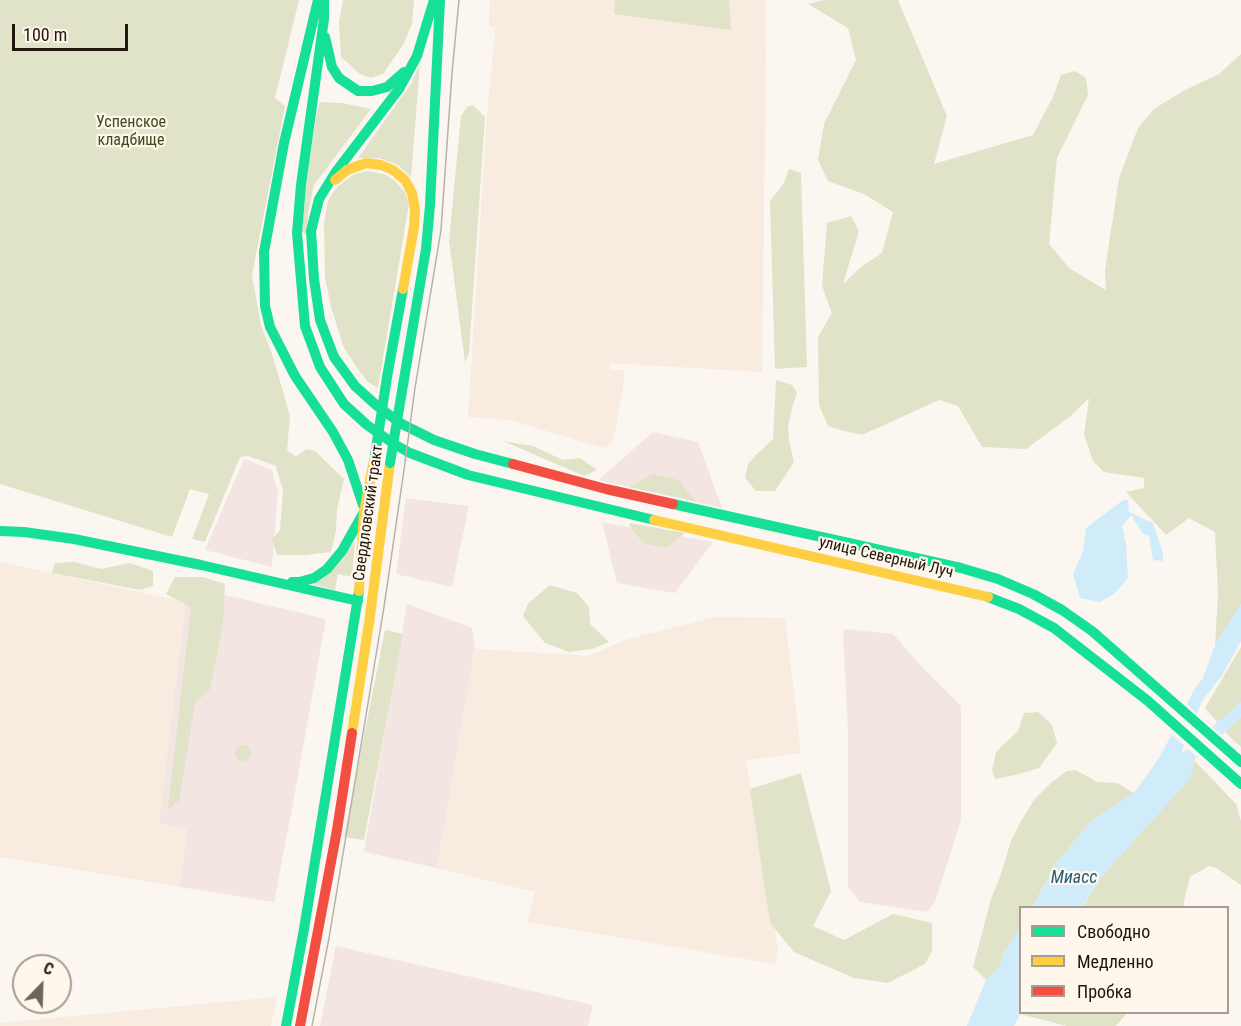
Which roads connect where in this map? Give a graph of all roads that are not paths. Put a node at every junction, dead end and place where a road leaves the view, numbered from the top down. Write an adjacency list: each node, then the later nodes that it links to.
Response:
1 (318, 0): 8 (main road, Свердловский тракт)
2 (324, 0): 5 (main road)
3 (434, 0): 6 (main road)
4 (440, 0): 12 (main road, Свердловский тракт, bridge)
5 (324, 19): 6 (main road); 14 (main road, улица Северный Луч)
6 (417, 56): 7 (main road)
7 (320, 199): 8 (main road, Свердловский тракт, bridge); 13 (main road, улица Северный Луч)
8 (364, 512): 10 (main road); 11 (main road, Свердловский тракт)
9 (0, 531): 10 (main road)
10 (280, 582): 11 (main road)
11 (357, 601): 12 (main road); 15 (main road, Свердловский тракт)
12 (371, 604): 16 (main road, Свердловский тракт)
13 (1241, 762)
14 (1241, 784)
15 (286, 1026)
16 (300, 1026)

